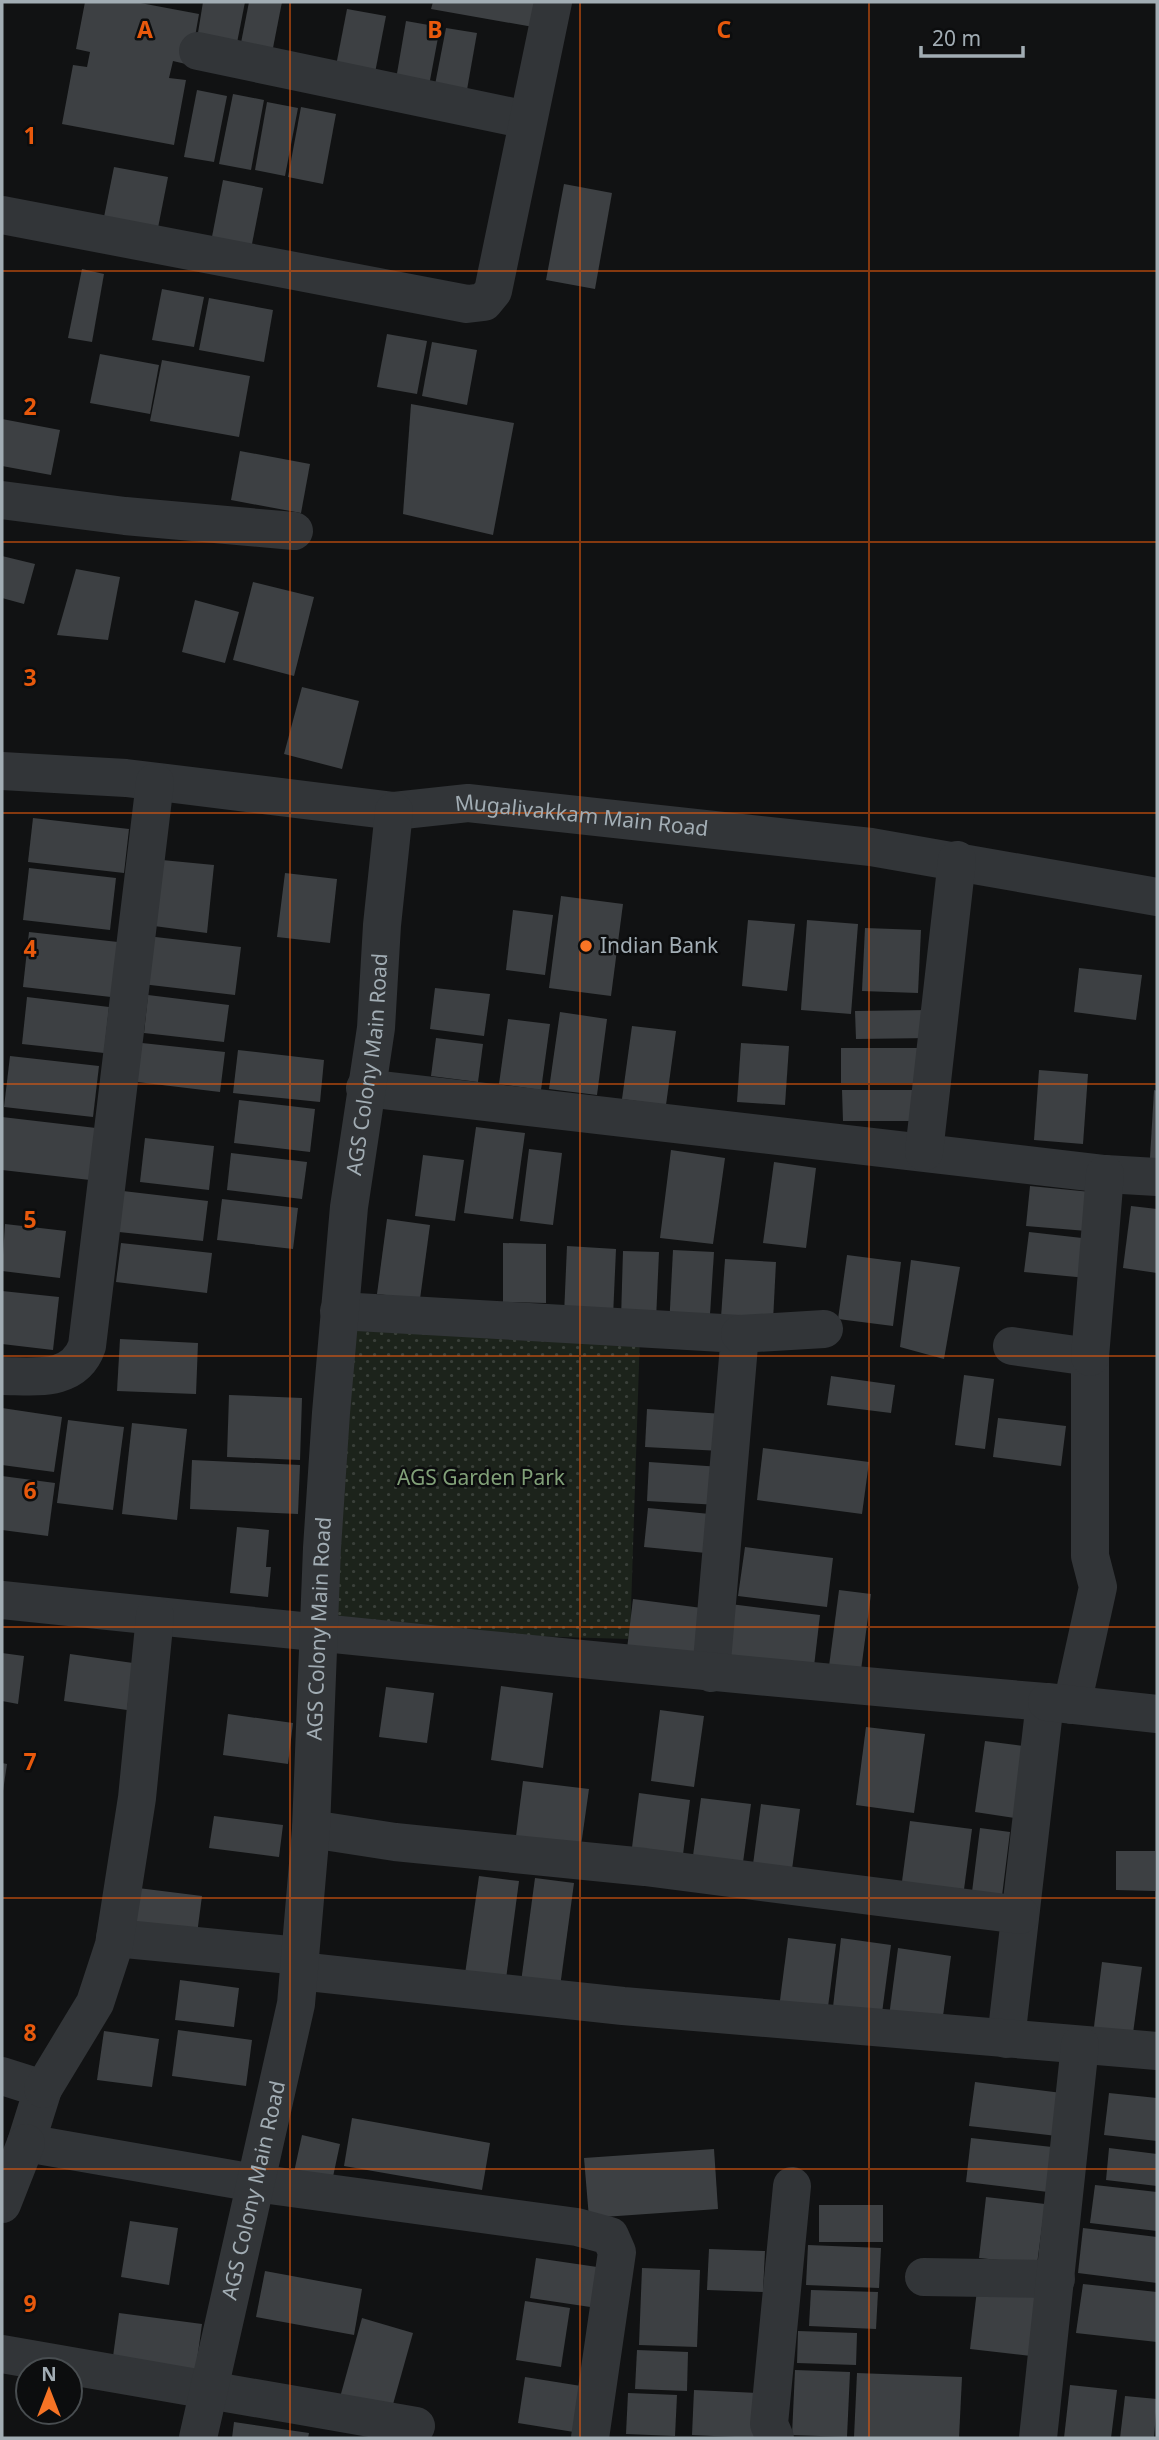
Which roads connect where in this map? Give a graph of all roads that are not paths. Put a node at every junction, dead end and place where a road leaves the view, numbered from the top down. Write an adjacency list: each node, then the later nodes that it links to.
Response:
1 (553, 2): 3 (street)
2 (198, 51): 3 (street)
3 (527, 120): 4 (street)
4 (2, 215)
5 (2, 500): 6 (street)
6 (294, 531)
7 (2, 771): 8 (street); 9 (street, Mugalivakkam Main Road)
8 (2, 778)
9 (155, 782): 10 (street, Mugalivakkam Main Road); 22 (street)
10 (394, 811): 11 (street, Mugalivakkam Main Road); 13 (street, AGS Colony Main Road)
11 (957, 860): 12 (street, Mugalivakkam Main Road); 14 (street)
12 (1157, 897)
13 (365, 1088): 14 (street); 17 (street, AGS Colony Main Road)
14 (924, 1152): 15 (street)
15 (1105, 1174): 16 (street); 21 (street)
16 (1157, 1177)
17 (339, 1311): 19 (street); 25 (street, AGS Colony Main Road)
18 (824, 1329): 19 (street)
19 (740, 1334): 26 (street)
20 (1012, 1346): 21 (street)
21 (1090, 1357): 27 (street)
22 (2, 1376)
23 (2, 1600): 24 (street)
24 (155, 1616): 25 (street); 31 (street)
25 (320, 1633): 26 (street); 29 (street, AGS Colony Main Road)
26 (711, 1673): 27 (street)
27 (1059, 1703): 28 (street); 30 (street)
28 (1157, 1714)
29 (311, 1829): 30 (street); 32 (street, AGS Colony Main Road)
30 (1020, 1915): 33 (street)
31 (115, 1938): 32 (street); 37 (street)
32 (299, 1963): 33 (street); 39 (street, AGS Colony Main Road)
33 (1006, 2039): 34 (street)
34 (1080, 2045): 35 (street); 43 (street)
35 (1157, 2051)
36 (2, 2076): 37 (street)
37 (43, 2089): 38 (street)
38 (26, 2143): 39 (street); 41 (street)
39 (255, 2183): 45 (street, AGS Colony Main Road); 48 (street)
40 (792, 2186): 49 (street)
41 (2, 2204)
42 (924, 2277): 43 (street)
43 (1056, 2279): 50 (street)
44 (2, 2354): 45 (street)
45 (209, 2391): 46 (street); 47 (street, AGS Colony Main Road)
46 (416, 2426)
47 (198, 2438)
48 (590, 2438)
49 (775, 2438)
50 (1038, 2438)

